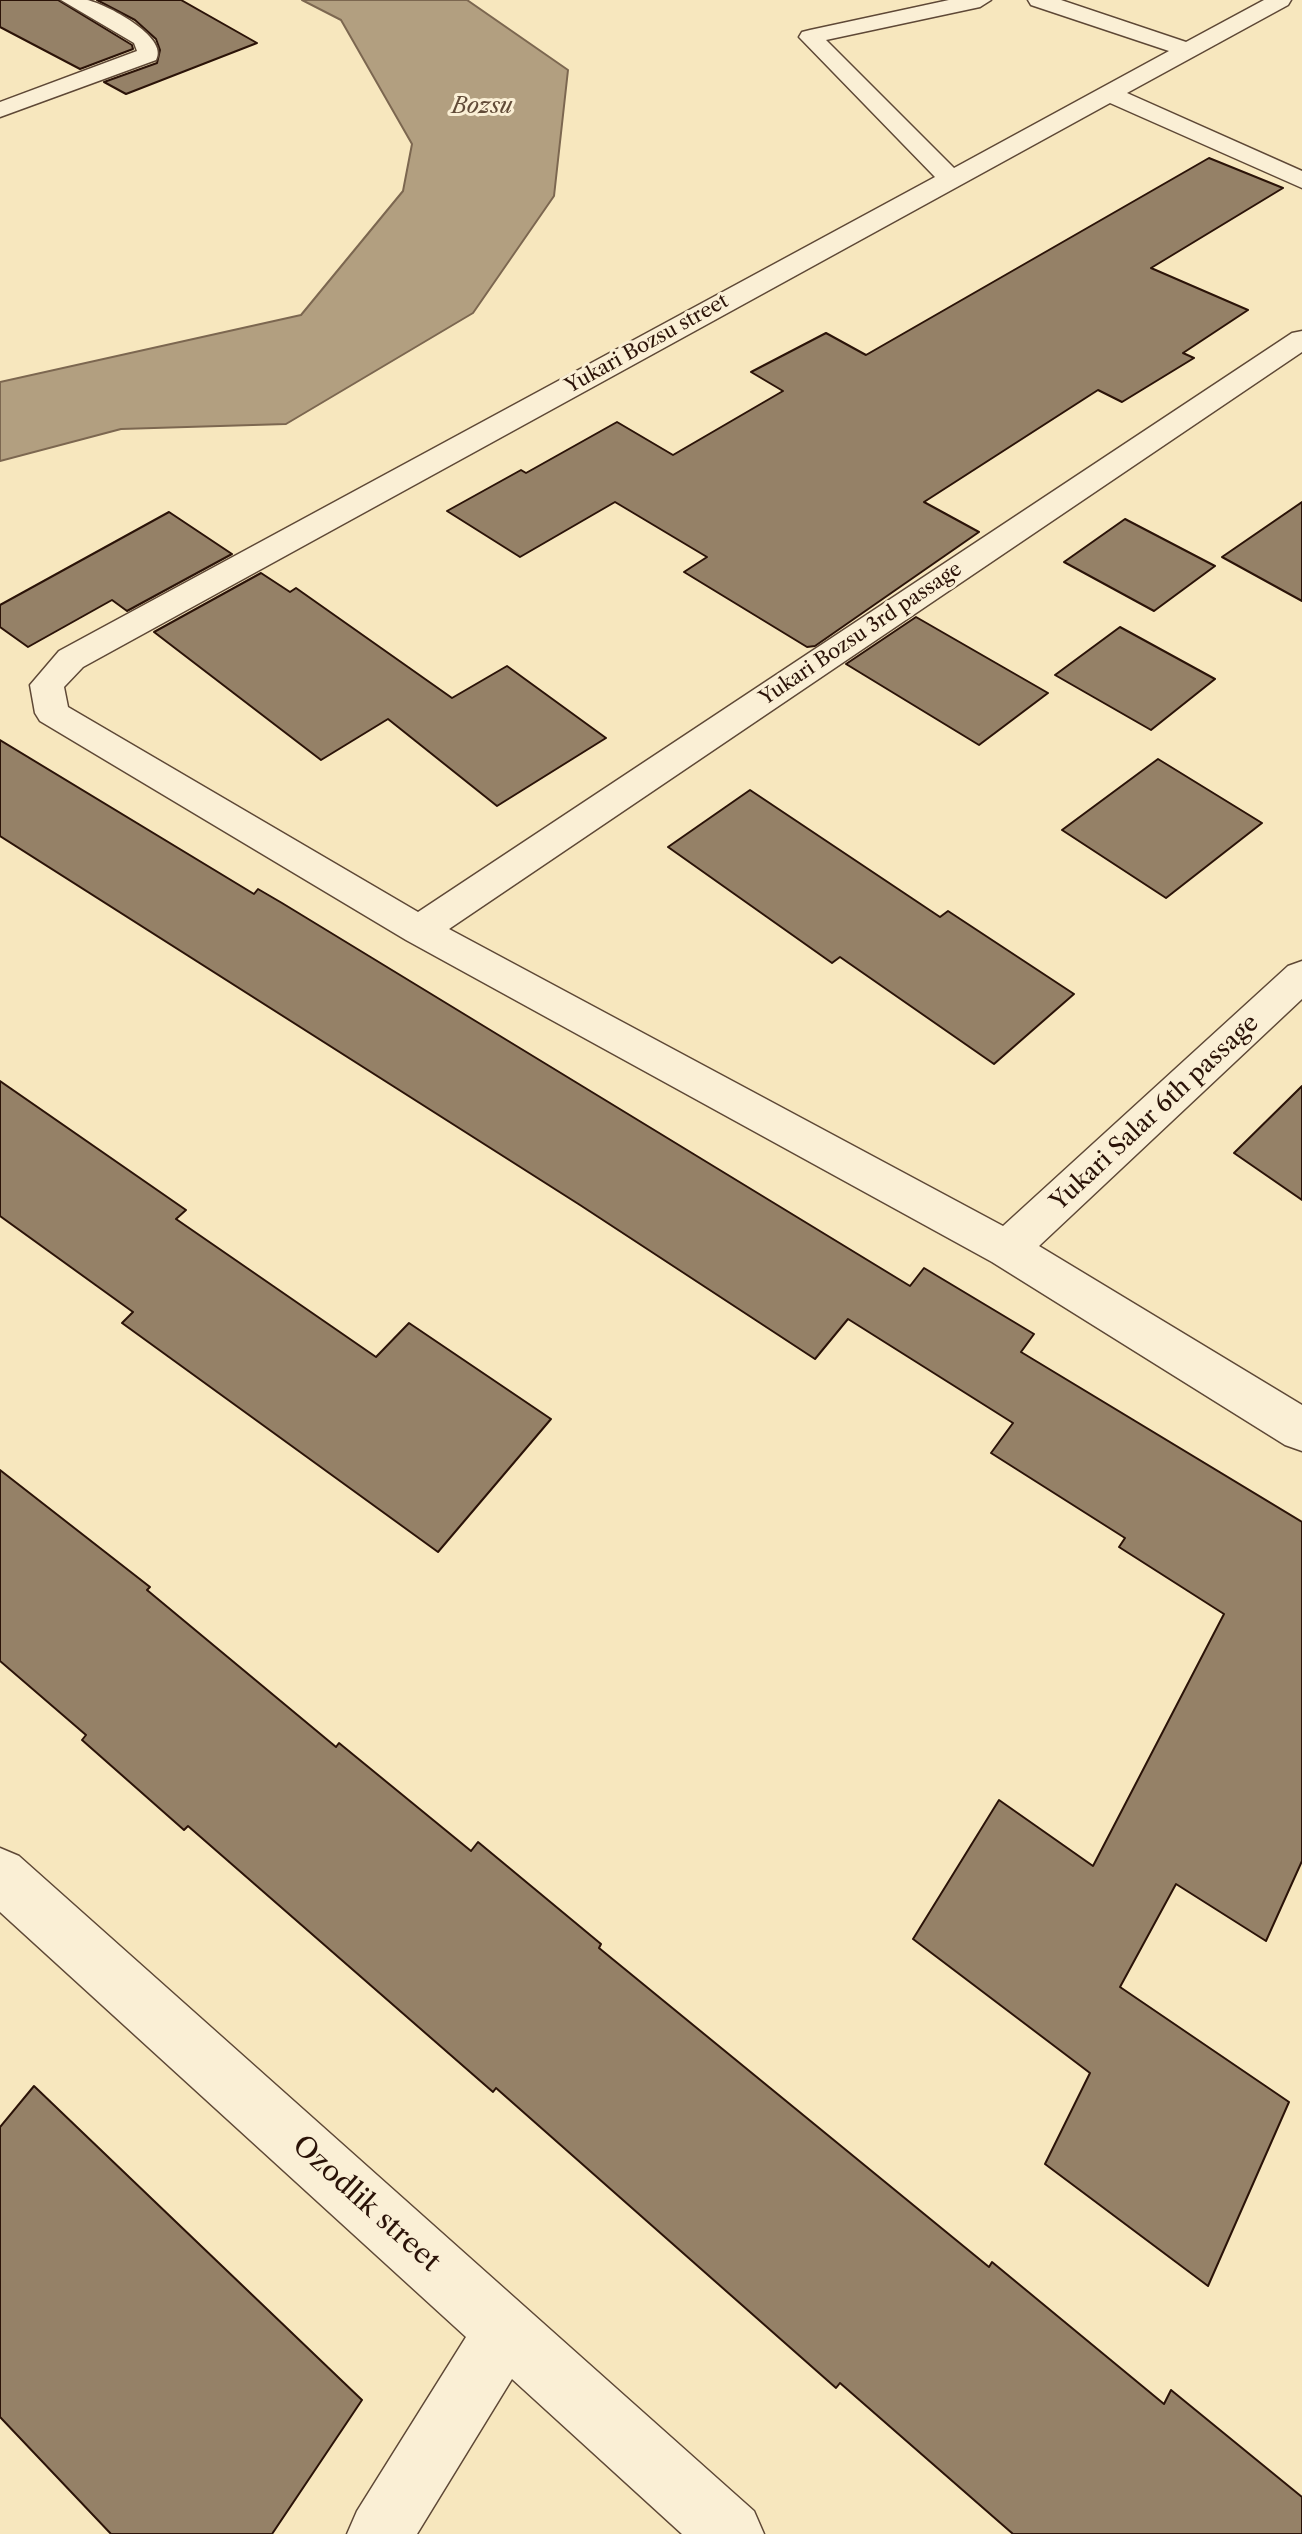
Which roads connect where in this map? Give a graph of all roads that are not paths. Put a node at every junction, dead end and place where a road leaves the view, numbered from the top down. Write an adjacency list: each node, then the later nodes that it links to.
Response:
1 (72, 0): 7 (street)
2 (980, 0): 8 (street)
3 (1039, 0): 5 (street)
4 (1280, 0): 5 (street, Yukari Bozsu street)
5 (1187, 50): 6 (street, Yukari Bozsu street)
6 (1108, 93): 8 (street, Yukari Bozsu street); 9 (street)
7 (0, 110)
8 (951, 179): 11 (street, Yukari Bozsu street)
9 (1302, 180)
10 (1302, 339): 11 (street, Yukari Bozsu 3rd passage)
11 (419, 930): 13 (street)
12 (1302, 976): 13 (street, Yukari Salar 6th passage)
13 (1007, 1249): 14 (street)
14 (1302, 1430)
15 (0, 1875): 16 (street, Ozodlik street)
16 (506, 2330): 17 (street); 18 (street, Ozodlik street)
17 (380, 2534)
18 (731, 2534)

